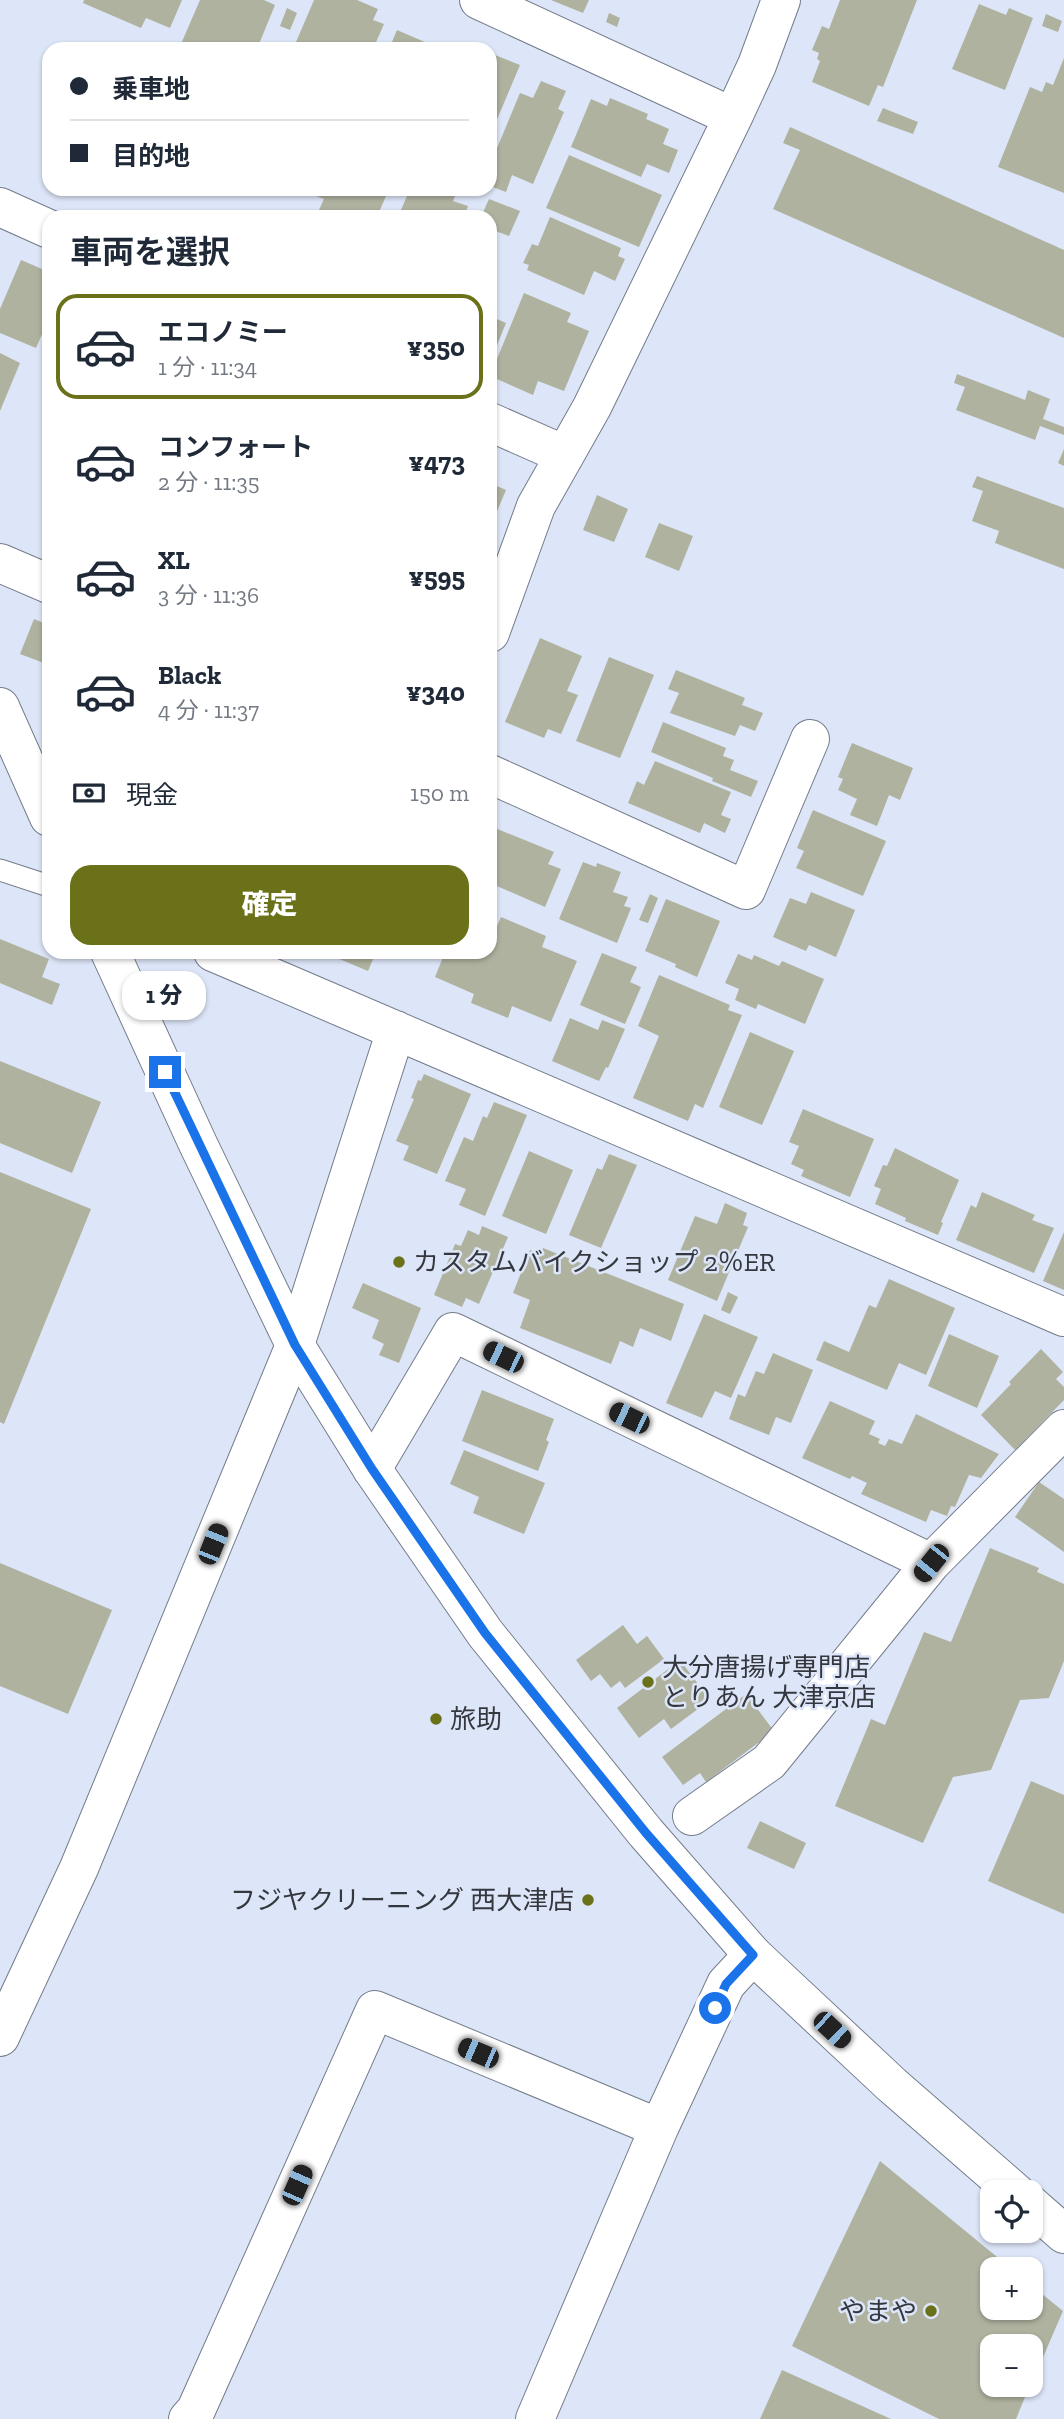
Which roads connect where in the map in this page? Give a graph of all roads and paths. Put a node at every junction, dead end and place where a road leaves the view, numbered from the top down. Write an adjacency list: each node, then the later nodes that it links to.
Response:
1 (479, 0): 3 (street)
2 (781, 0): 3 (street)
3 (733, 117): 7 (street)
4 (0, 207): 5 (street)
5 (42, 226)
6 (497, 425): 7 (street)
7 (565, 455): 10 (street)
8 (0, 563): 9 (street)
9 (42, 581)
10 (497, 614)
11 (0, 707): 14 (street)
12 (810, 739): 13 (street)
13 (497, 777)
14 (42, 801)
15 (0, 870): 16 (lane)
16 (42, 884)
17 (113, 959): 21 (street)
18 (229, 959): 19 (street)
19 (396, 1030): 20 (street); 21 (street)
20 (1064, 1317)
21 (295, 1345): 23 (street); 27 (street)
22 (1064, 1429): 24 (street)
23 (372, 1469): 24 (street); 26 (street)
24 (931, 1563): 25 (street)
25 (692, 1816)
26 (753, 1955): 28 (street); 29 (street)
27 (0, 2037)
28 (659, 2127): 32 (street); 33 (street)
29 (1001, 2180)
30 (1043, 2216): 31 (street)
31 (1064, 2234)
32 (188, 2419)
33 (535, 2419)

